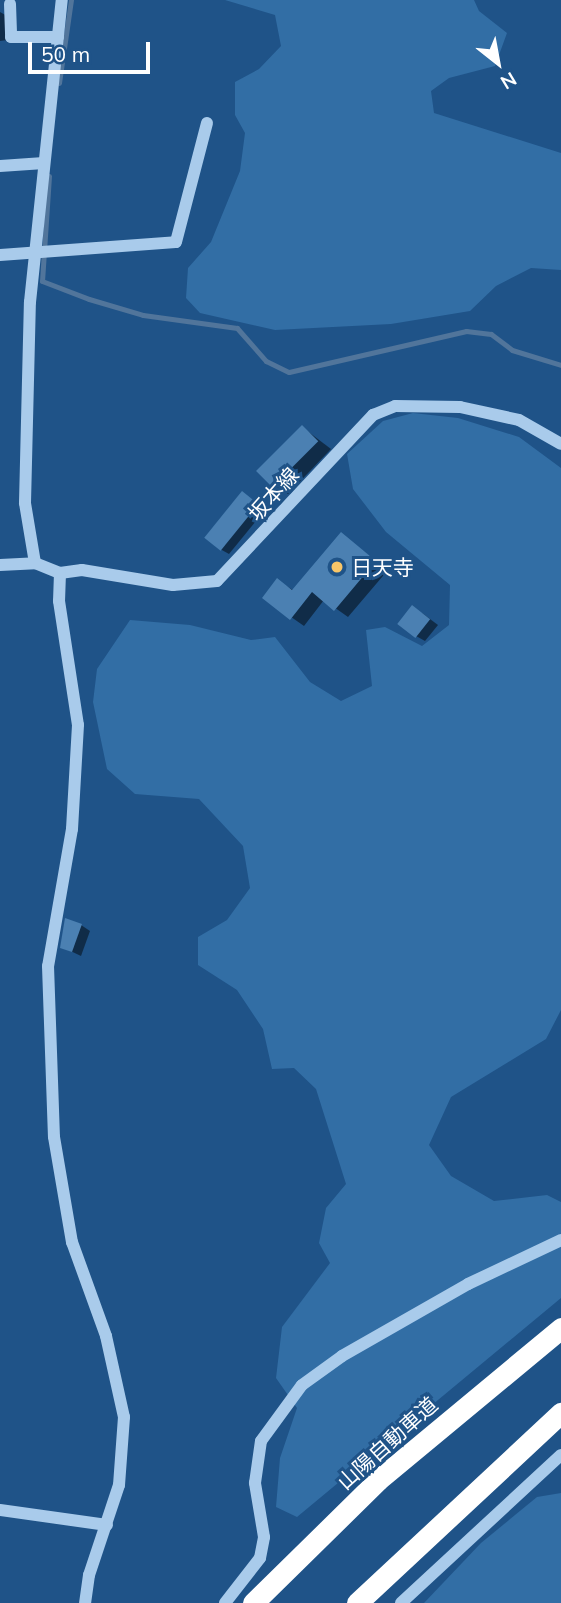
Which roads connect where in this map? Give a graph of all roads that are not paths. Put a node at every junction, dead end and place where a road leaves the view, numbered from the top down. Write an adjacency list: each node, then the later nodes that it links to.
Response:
1 (62, 0): 3 (street)
2 (10, 4): 3 (street)
3 (58, 37): 5 (street)
4 (207, 123): 7 (street)
5 (44, 163): 6 (street); 7 (street)
6 (0, 166)
7 (40, 254): 8 (street); 10 (street)
8 (0, 255)
9 (561, 444): 12 (street, 坂本線)
10 (35, 563): 11 (street, 坂本線); 12 (street, 坂本線)
11 (0, 565)
12 (60, 573): 18 (street)
13 (561, 1240): 20 (street)
14 (561, 1328): 21 (highway, 山陽自動車道)
15 (561, 1413): 22 (highway)
16 (561, 1455): 23 (street)
17 (0, 1510): 18 (street)
18 (107, 1525): 19 (street)
19 (85, 1603)
20 (225, 1603)
21 (253, 1603)
22 (357, 1603)
23 (401, 1603)

